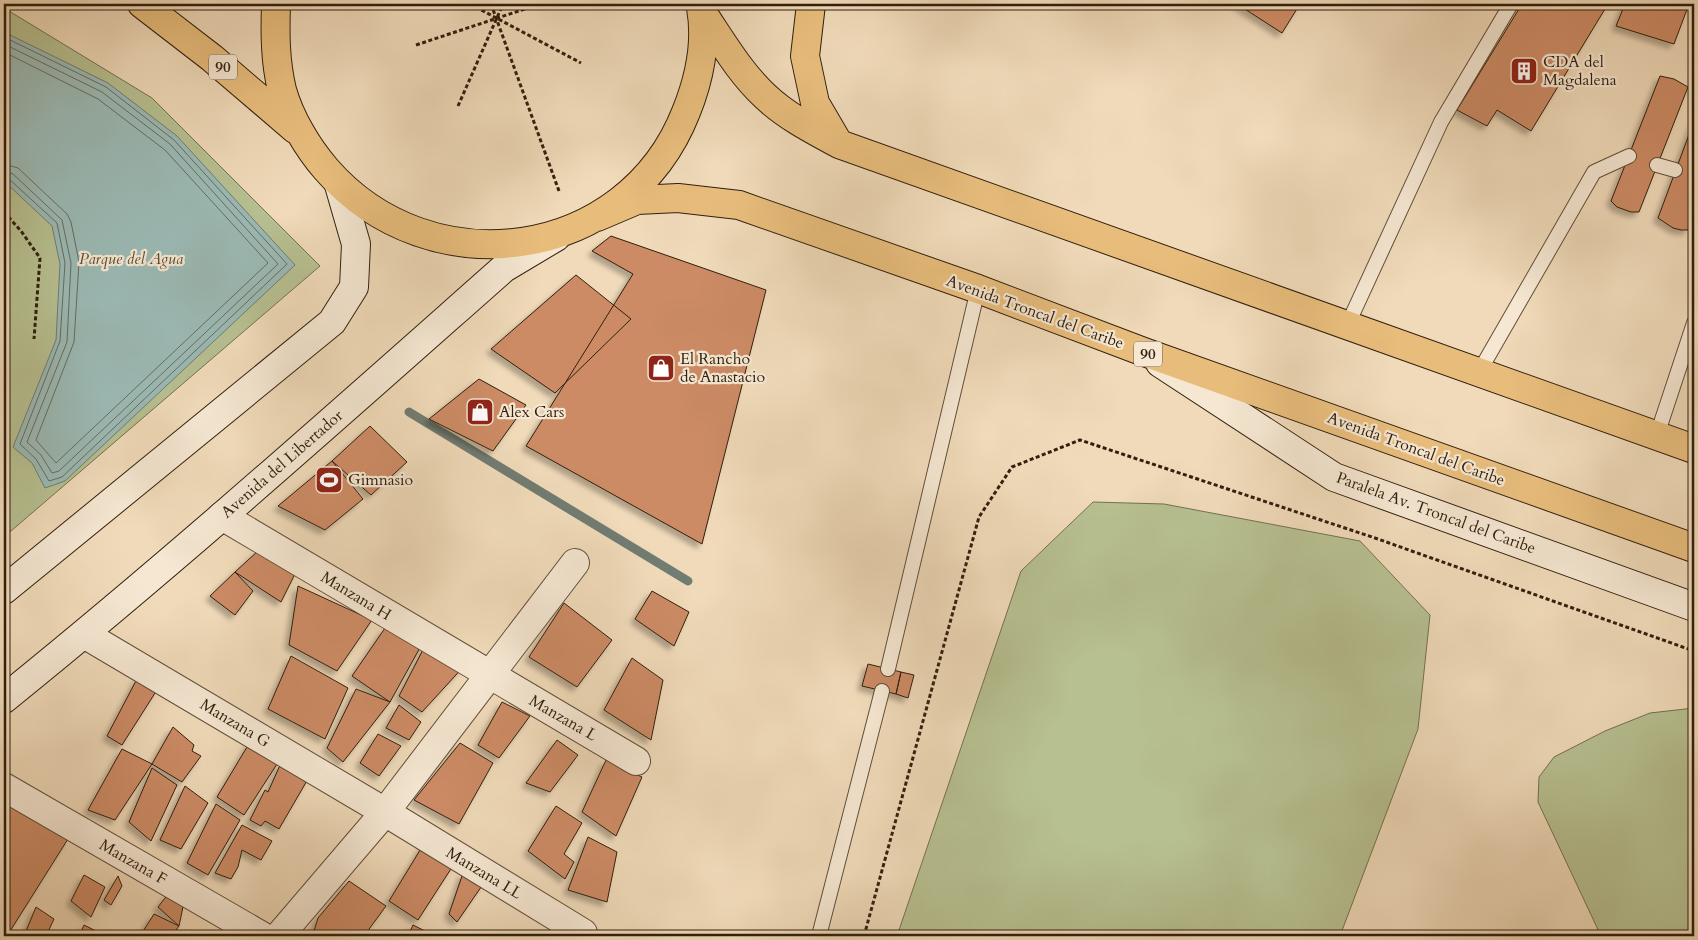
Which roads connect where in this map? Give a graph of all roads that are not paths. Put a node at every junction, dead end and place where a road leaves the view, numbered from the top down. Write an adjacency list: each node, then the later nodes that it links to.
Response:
1 (142, 4): 6 (highway, 90)
2 (276, 4): 6 (highway)
3 (811, 4): 7 (highway)
4 (1511, 4): 16 (lane)
5 (701, 8): 7 (highway); 12 (highway)
6 (301, 134): 11 (highway)
7 (839, 144): 16 (highway)
8 (1629, 156): 18 (lane)
9 (1657, 165): 10 (lane)
10 (1676, 170)
11 (339, 185): 13 (highway); 24 (street)
12 (597, 216): 13 (highway); 14 (highway, Avenida Troncal del Caribe / 90)
13 (562, 233): 21 (street, Avenida del Libertador)
14 (978, 289): 17 (highway, Avenida Troncal del Caribe / 90); 27 (lane)
15 (1694, 323): 19 (lane)
16 (1348, 326): 18 (highway)
17 (1144, 352): 22 (highway, Avenida Troncal del Caribe / 90); 25 (street, Paralela Av. Troncal del Caribe)
18 (1479, 372): 19 (highway)
19 (1656, 435): 20 (highway)
20 (1694, 449)
21 (222, 516): 26 (street, Avenida del Libertador); 28 (street, Manzana H)
22 (1694, 548)
23 (575, 563): 28 (street)
24 (4, 590)
25 (1694, 607)
26 (84, 634): 30 (street, Avenida del Libertador); 33 (street, Manzana G)
27 (888, 669)
28 (490, 675): 31 (street, Manzana L); 33 (street)
29 (882, 691): 37 (lane)
30 (4, 699)
31 (636, 761)
32 (4, 787): 35 (street, Manzana F)
33 (385, 812): 34 (street, Manzana LL); 36 (street)
34 (584, 934)
35 (262, 936)
36 (280, 936)
37 (819, 936)

